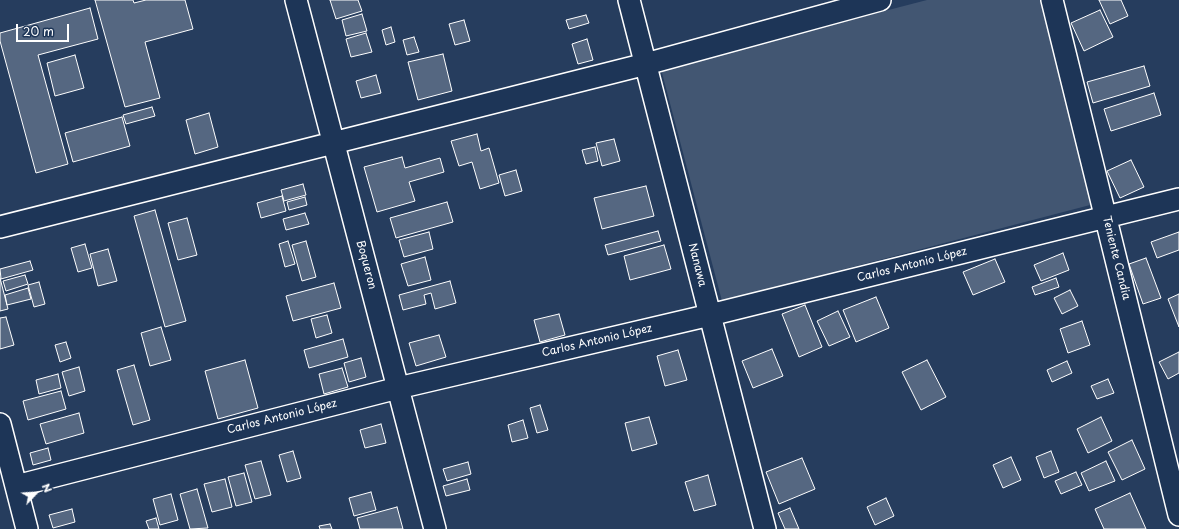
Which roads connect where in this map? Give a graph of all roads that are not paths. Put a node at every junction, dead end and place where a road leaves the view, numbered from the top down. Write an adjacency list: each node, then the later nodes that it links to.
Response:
1 (296, 0): 6 (street, Boqueron)
2 (630, 0): 5 (street, Nanawa)
3 (880, 0): 5 (street)
4 (1052, 0): 8 (street, Teniente Candia)
5 (646, 64): 6 (street); 10 (street, Nanawa)
6 (334, 142): 9 (street); 11 (street, Boqueron)
7 (1179, 199): 8 (street, Carlos Antonio López)
8 (1106, 217): 10 (street, Carlos Antonio López); 14 (street, Teniente Candia)
9 (0, 227)
10 (710, 315): 11 (street, Carlos Antonio López); 17 (street, Nanawa)
11 (398, 388): 13 (street, Carlos Antonio López); 16 (street, Boqueron)
12 (0, 424): 13 (street)
13 (16, 486): 15 (street)
14 (1179, 516)
15 (27, 529)
16 (435, 529)
17 (766, 529)

